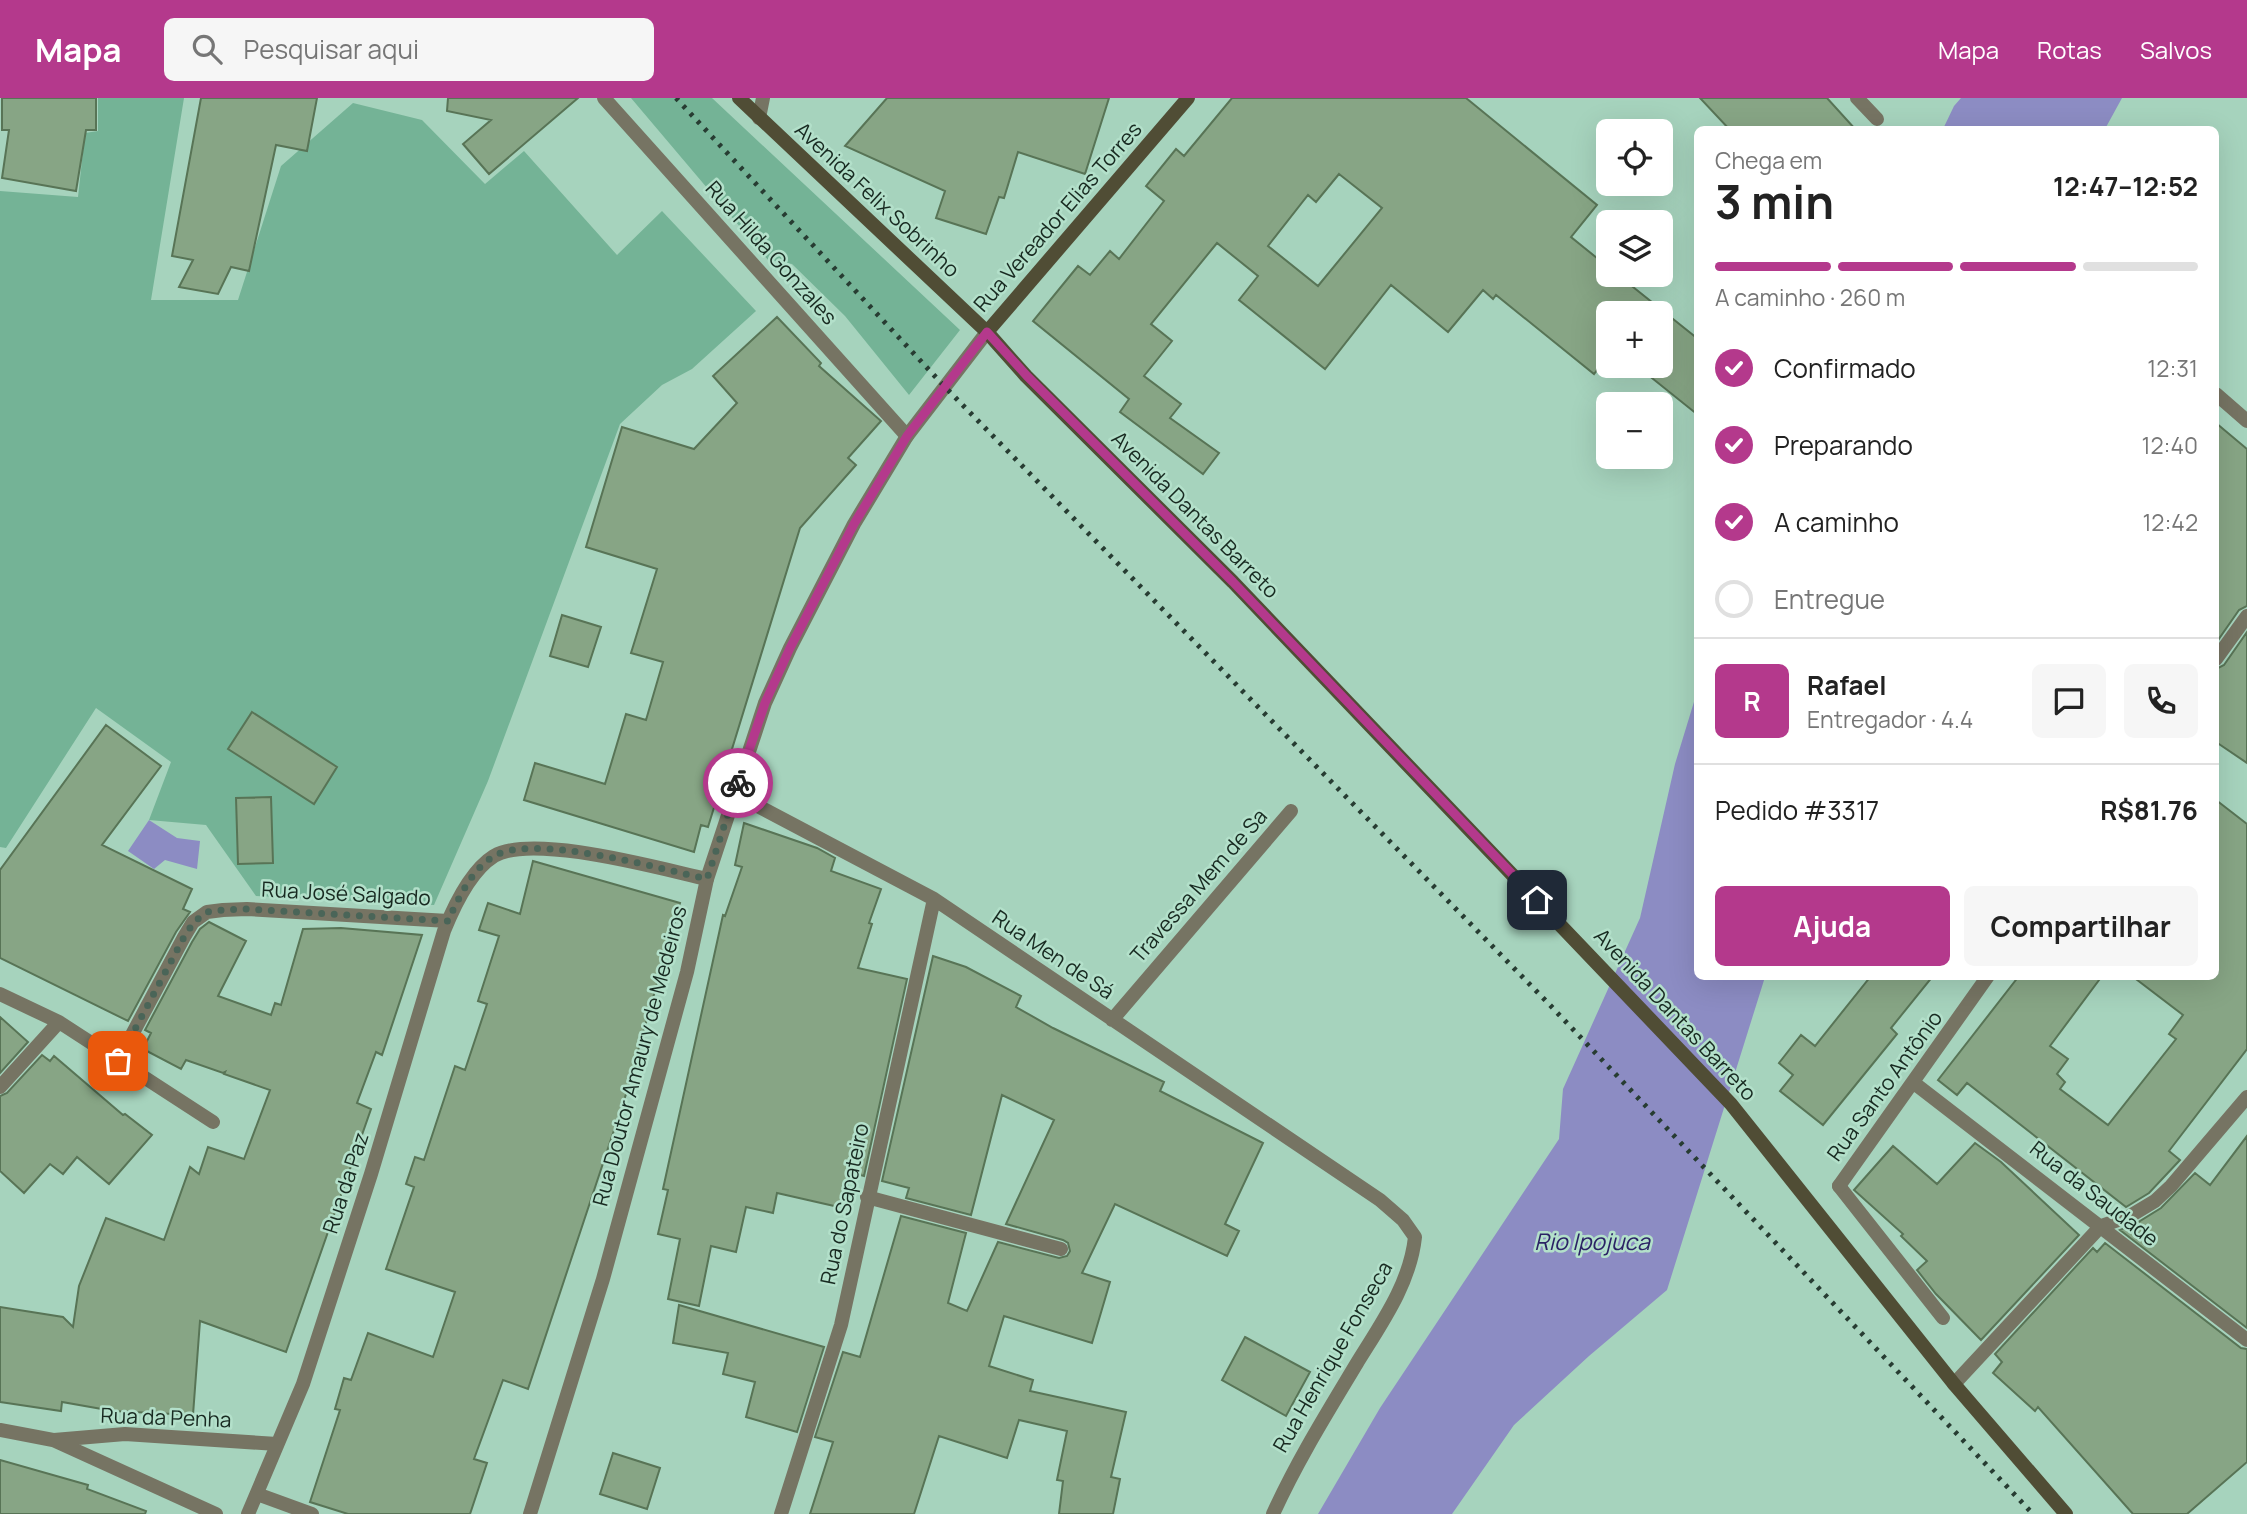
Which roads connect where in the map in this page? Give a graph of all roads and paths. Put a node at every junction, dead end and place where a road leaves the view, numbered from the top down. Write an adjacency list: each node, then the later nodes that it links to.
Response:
1 (604, 98): 11 (street, Rua Hilda Gonzales)
2 (739, 98): 6 (main road, Avenida Felix Sobrinho)
3 (762, 98): 6 (street)
4 (1188, 98): 8 (main road, Rua Vereador Elias Torres)
5 (1857, 98): 7 (street)
6 (759, 118): 8 (main road, Avenida Felix Sobrinho)
7 (1877, 119)
8 (987, 332): 11 (street, Rua Doutor Amaury de Medeiros); 34 (main road, Avenida Dantas Barreto)
9 (2219, 397): 10 (street)
10 (2247, 421)
11 (907, 436): 14 (street, Rua Doutor Amaury de Medeiros)
12 (2247, 616): 13 (street)
13 (2219, 655)
14 (734, 794): 16 (street, Rua Doutor Amaury de Medeiros); 17 (street, Rua Men de Sá)
15 (1291, 811): 21 (street, Travessa Mem de Sa)
16 (707, 879): 18 (street, Rua da Paz); 42 (street, Rua Doutor Amaury de Medeiros)
17 (933, 899): 21 (street, Rua Men de Sá); 29 (street, Rua do Sapateiro)
18 (448, 921): 23 (street, Rua José Salgado); 37 (street, Rua da Paz)
19 (1985, 980): 24 (street, Rua Santo Antônio)
20 (0, 994): 22 (street)
21 (1112, 1020): 28 (street, Rua Men de Sá)
22 (59, 1022): 23 (street); 25 (street)
23 (118, 1061): 27 (street)
24 (1914, 1083): 30 (street, Rua da Saudade); 32 (street, Rua Santo Antônio)
25 (0, 1087)
26 (2247, 1097): 30 (street)
27 (213, 1122)
28 (1336, 1171): 44 (street, Rua Henrique Fonseca)
29 (867, 1197): 31 (street); 43 (street, Rua do Sapateiro)
30 (2101, 1226): 33 (street, Rua da Saudade); 34 (street)
31 (1061, 1249)
32 (1943, 1318)
33 (2247, 1340)
34 (1954, 1384): 45 (main road, Avenida Dantas Barreto)
35 (0, 1430): 36 (street, Rua da Penha)
36 (53, 1440): 37 (street, Rua da Penha); 39 (street, Rua da Penha)
37 (277, 1444): 38 (street, Rua da Paz)
38 (257, 1493): 40 (street, Rua da Paz); 41 (street)
39 (216, 1514)
40 (248, 1514)
41 (312, 1514)
42 (530, 1514)
43 (781, 1514)
44 (1273, 1514)
45 (2067, 1514)

